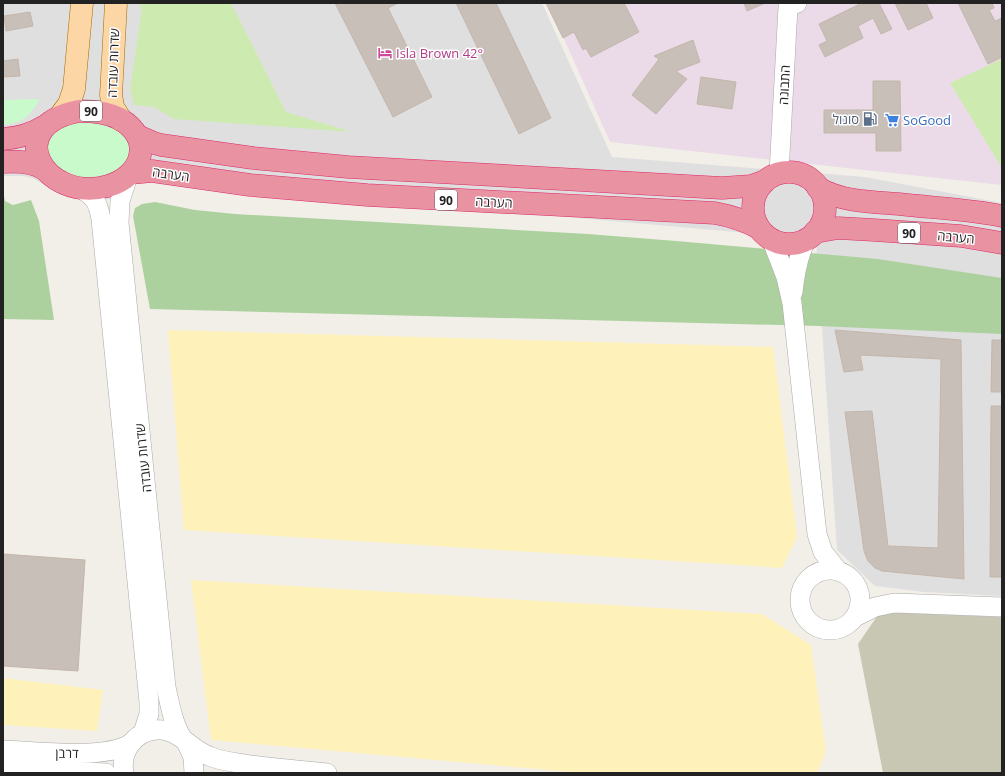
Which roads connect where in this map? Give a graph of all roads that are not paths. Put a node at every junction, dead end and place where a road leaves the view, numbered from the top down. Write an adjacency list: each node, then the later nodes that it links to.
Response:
1 (82, 3): 5 (main road)
2 (116, 3): 4 (main road, שדרות עובדה)
3 (797, 3): 11 (street, התבונה)
4 (121, 120): 5 (highway, 90); 6 (highway, 90)
5 (52, 121): 7 (highway, 90); 9 (highway, 90)
6 (138, 136): 10 (highway); 11 (highway, הערבה / 90)
7 (3, 139)
8 (3, 162): 9 (highway, 90)
9 (44, 169): 12 (highway, 90)
10 (130, 174): 12 (highway, 90); 15 (highway, הערבה / 90); 27 (street, שדרות עובדה)
11 (772, 177): 13 (highway); 15 (highway)
12 (76, 187): 26 (street, שדרות עובדה)
13 (818, 188): 14 (highway, הערבה / 90); 16 (highway)
14 (1002, 216)
15 (765, 233): 16 (highway); 18 (street)
16 (811, 235): 17 (highway, הערבה / 90); 18 (street)
17 (1002, 243)
18 (792, 303): 19 (street)
19 (817, 534): 20 (street); 21 (street)
20 (838, 571): 21 (street); 22 (street)
21 (810, 577): 25 (street)
22 (855, 583): 23 (street); 25 (street)
23 (908, 602): 24 (street); 25 (street)
24 (1002, 607)
25 (855, 617)
26 (136, 739): 27 (street, דרבן); 28 (street, דרבן); 31 (street, שדרות עובדה)
27 (185, 741): 32 (street, שדרות עובדה); 33 (street, דרבן)
28 (3, 750)
29 (3, 768): 30 (street, דרבן)
30 (106, 773)
31 (124, 773)
32 (194, 773)
33 (327, 773)

